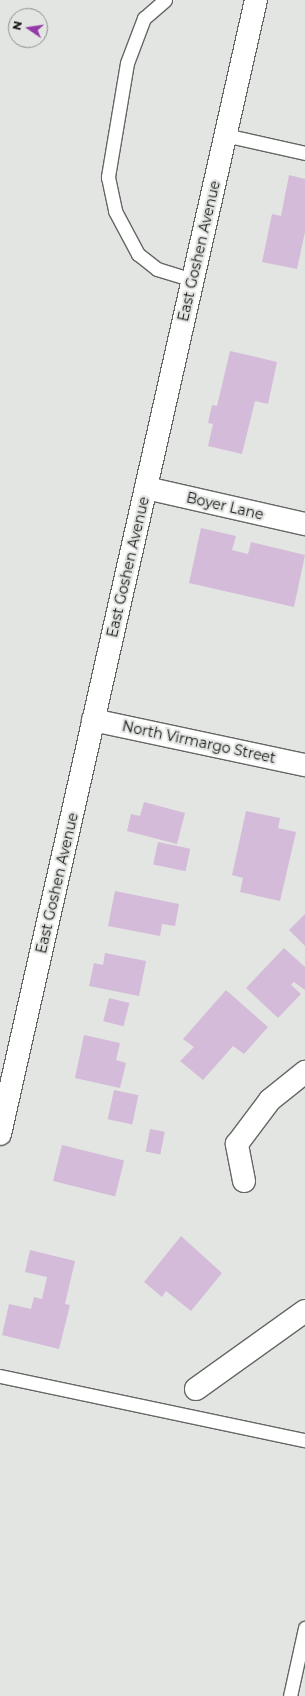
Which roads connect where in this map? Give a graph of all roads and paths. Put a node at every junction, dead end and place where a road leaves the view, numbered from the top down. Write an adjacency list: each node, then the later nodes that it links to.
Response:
1 (164, 0): 5 (lane)
2 (256, 0): 3 (street, East Goshen Avenue)
3 (225, 135): 4 (lane); 5 (street, East Goshen Avenue)
4 (305, 153)
5 (193, 280): 6 (street, East Goshen Avenue)
6 (146, 488): 7 (street, Boyer Lane); 8 (street, East Goshen Avenue)
7 (305, 524)
8 (93, 720): 9 (street, North Virmargo Street); 11 (street, East Goshen Avenue)
9 (305, 765)
10 (305, 1072): 12 (street)
11 (0, 1134)
12 (244, 1182)
13 (305, 1311): 15 (street)
14 (0, 1376): 16 (lane)
15 (196, 1389)
16 (305, 1440)
17 (305, 1628): 18 (lane)
18 (290, 1696)

